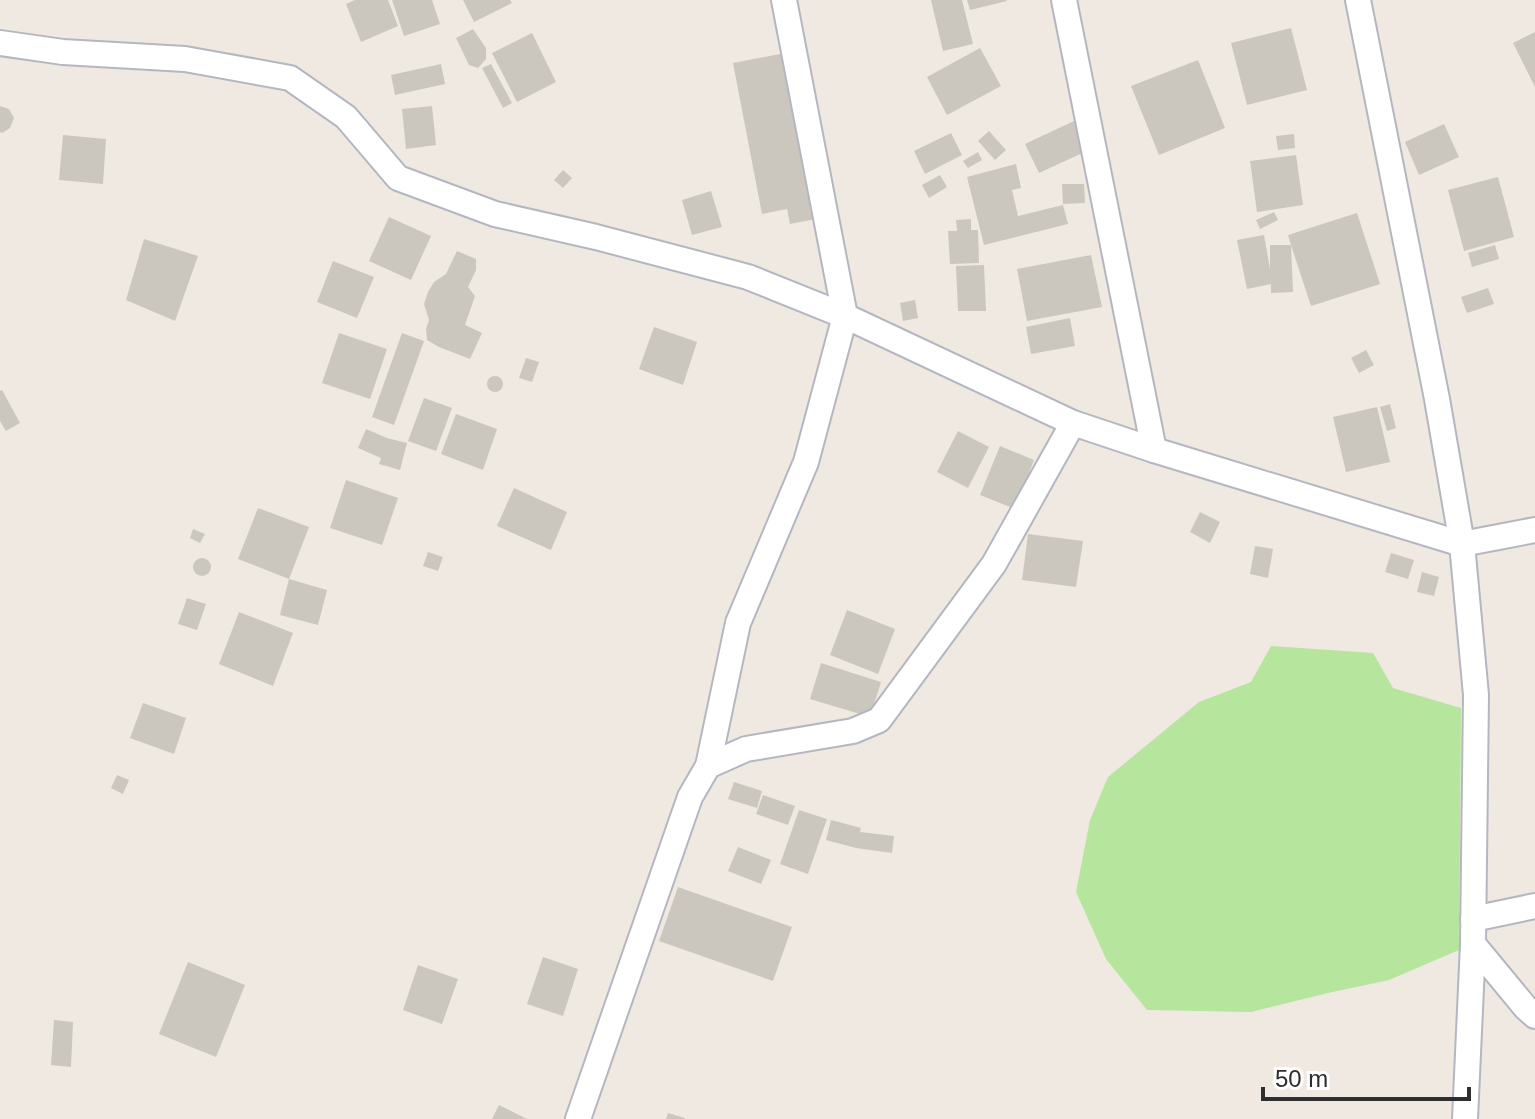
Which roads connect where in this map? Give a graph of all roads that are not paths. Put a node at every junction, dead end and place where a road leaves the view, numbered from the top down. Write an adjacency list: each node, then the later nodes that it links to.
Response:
1 (784, 0): 5 (street)
2 (1064, 0): 7 (street)
3 (1358, 0): 9 (street)
4 (0, 43): 5 (street)
5 (845, 316): 6 (street); 10 (street)
6 (1073, 423): 7 (street); 10 (street)
7 (1154, 450): 9 (street)
8 (1535, 530): 9 (street)
9 (1462, 544): 12 (street)
10 (708, 766): 15 (street)
11 (1535, 906): 12 (street)
12 (1473, 919): 13 (street)
13 (1473, 944): 14 (street); 16 (street)
14 (1535, 1016)
15 (578, 1119)
16 (1465, 1119)

